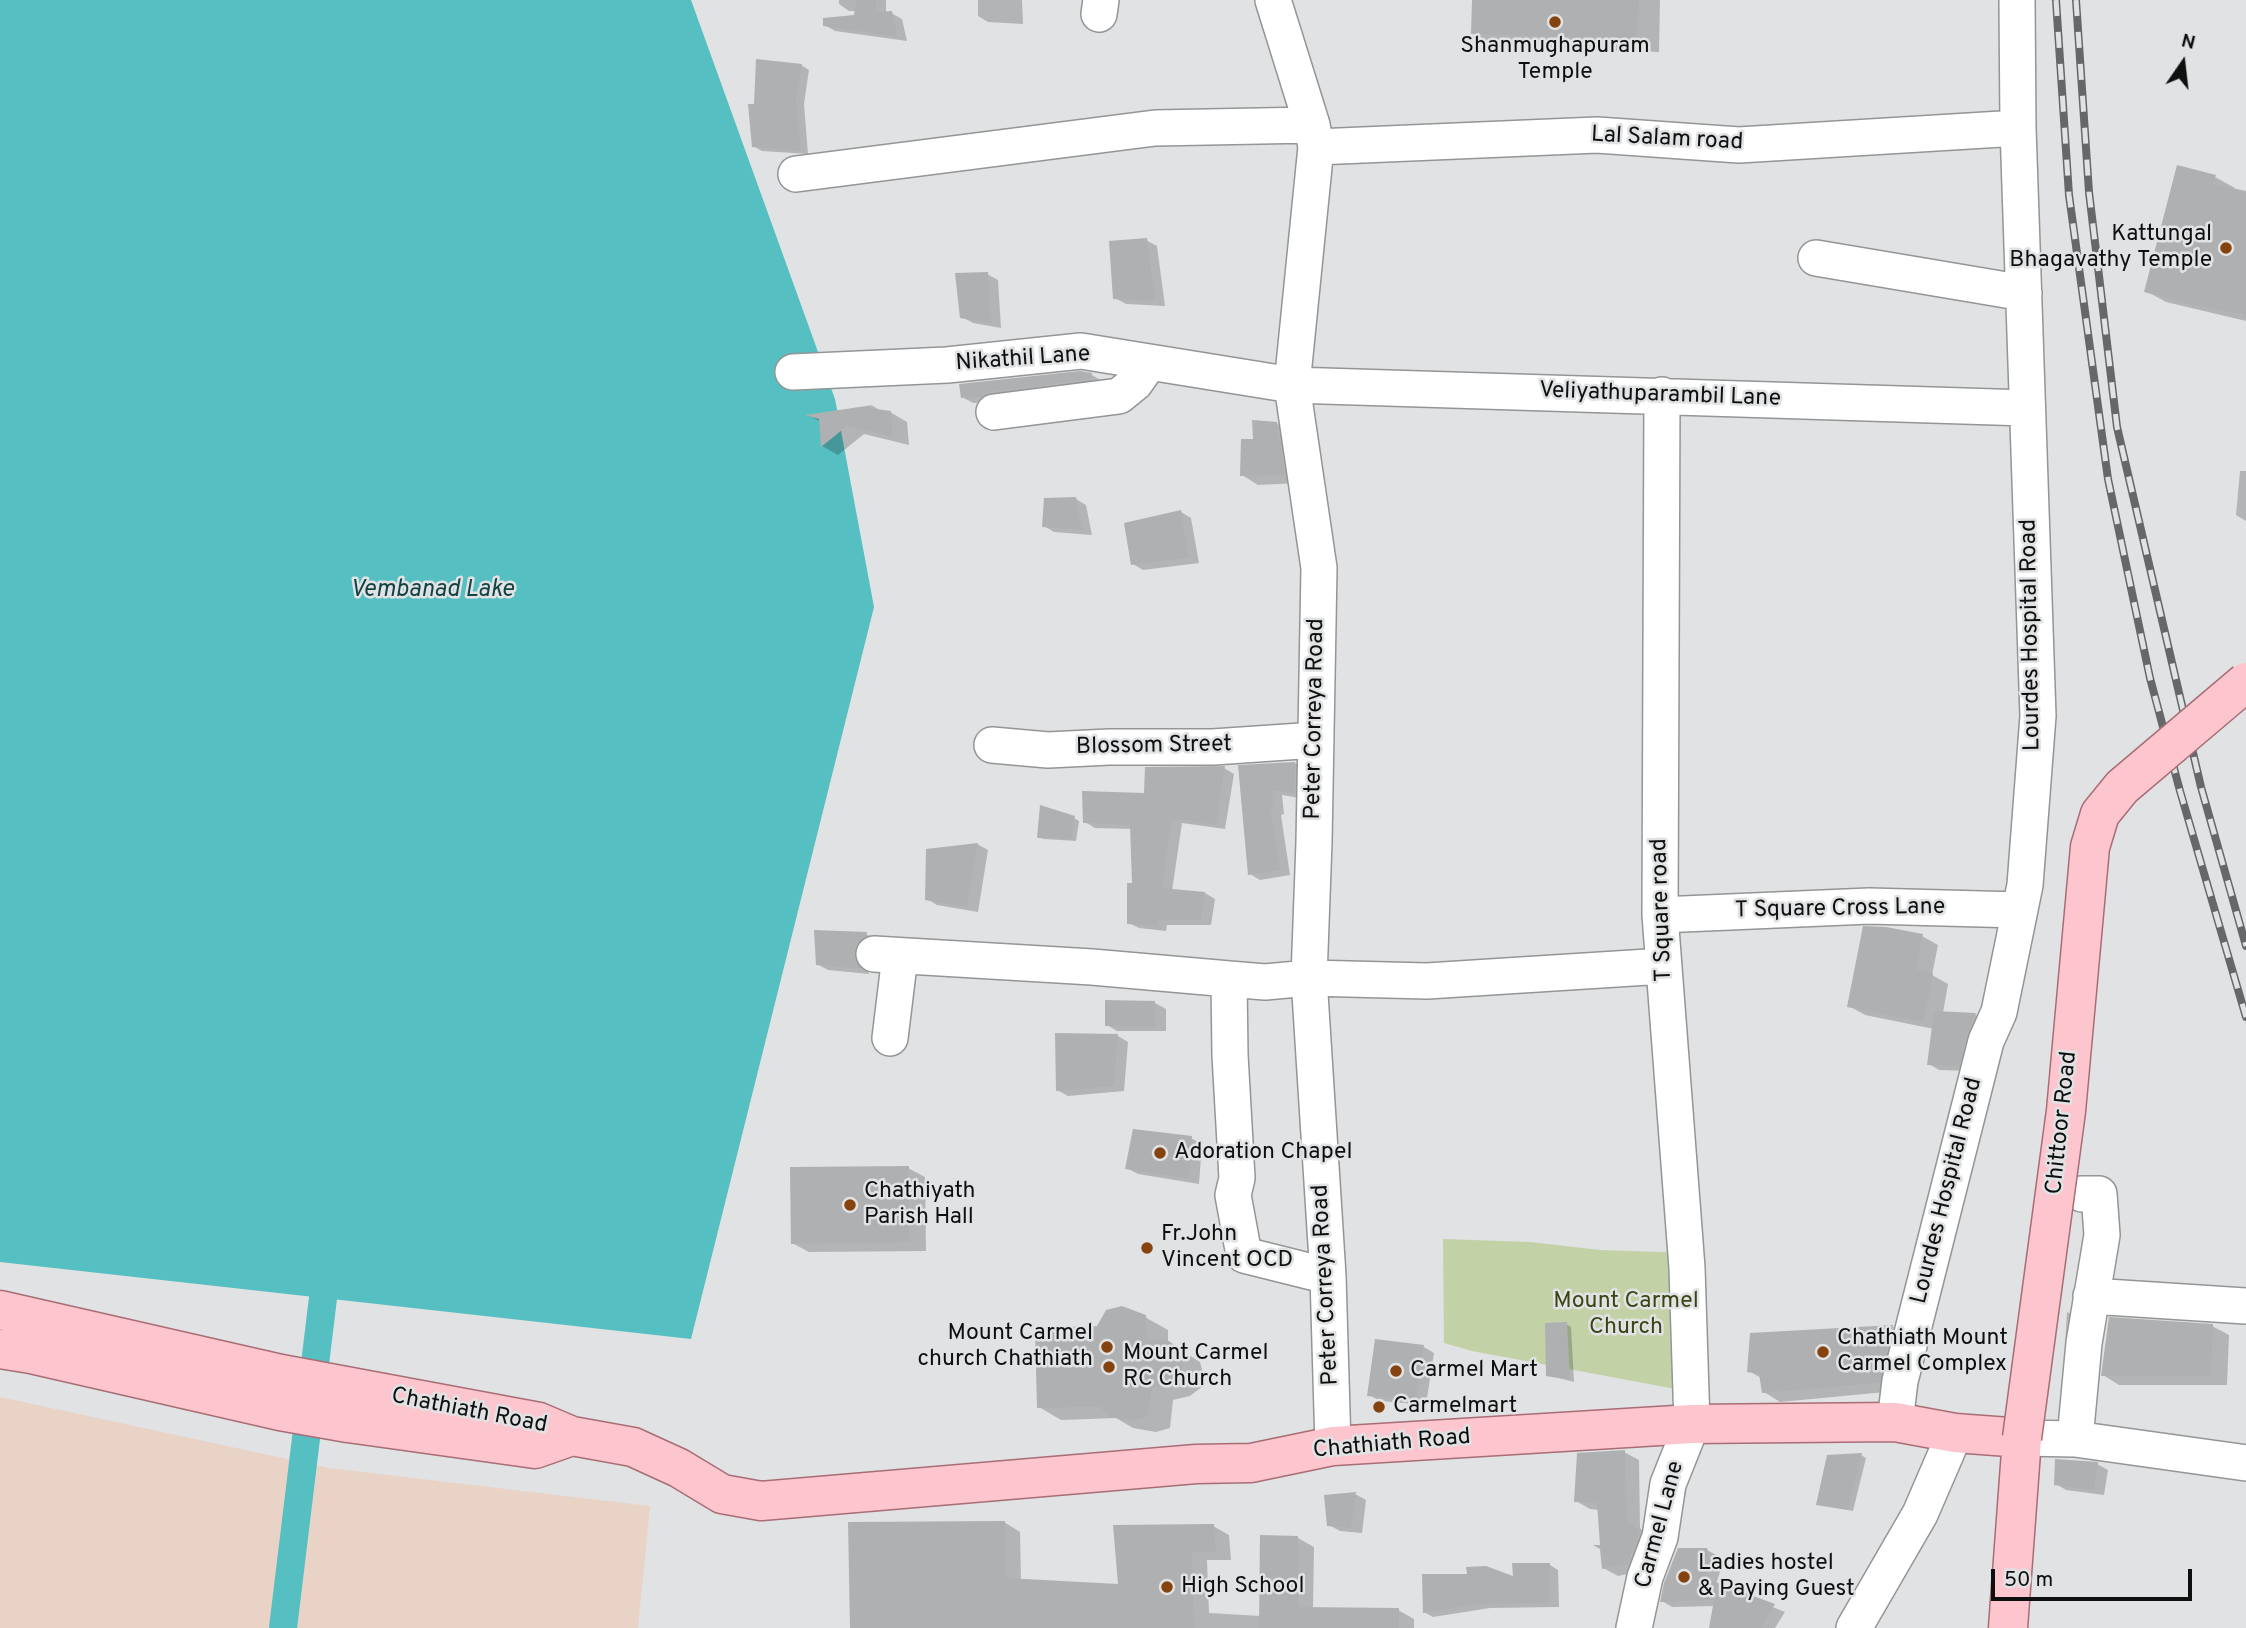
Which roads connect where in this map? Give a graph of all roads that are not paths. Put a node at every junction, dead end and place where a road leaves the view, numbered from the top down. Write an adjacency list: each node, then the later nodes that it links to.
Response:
1 (1273, 0): 4 (street, Peter Correya Road)
2 (2017, 0): 3 (street, Lourdes Hospital Road)
3 (2018, 128): 4 (street, Lal Salam road); 7 (street, Lourdes Hospital Road)
4 (1314, 136): 5 (street, Lal Salam road); 10 (street, Peter Correya Road)
5 (796, 174)
6 (1816, 258): 7 (street)
7 (2024, 293): 12 (street, Lourdes Hospital Road)
8 (1149, 363): 9 (street, Nikathil Lane); 10 (street, Nikathil Lane); 13 (street)
9 (793, 372)
10 (1292, 384): 11 (street, Veliyathuparambil Lane); 15 (street, Peter Correya Road)
11 (1662, 396): 12 (street, Veliyathuparambil Lane); 18 (street, T Square road)
12 (2027, 408): 17 (street, Lourdes Hospital Road)
13 (995, 412)
14 (2246, 682): 33 (main road, Chittoor Road, bridge)
15 (1316, 740): 16 (street, Blossom Street); 20 (street, Peter Correya Road)
16 (992, 745)
17 (2019, 910): 18 (street, T Square Cross Lane); 30 (street, Lourdes Hospital Road)
18 (1660, 915): 19 (street, T Square road)
19 (1664, 966): 20 (street); 31 (street, T Square road)
20 (1309, 978): 21 (street); 24 (street, Peter Correya Road)
21 (1229, 979): 22 (street); 24 (street)
22 (890, 1038)
23 (2082, 1194): 25 (street)
24 (1328, 1276): 35 (street, Peter Correya Road)
25 (2091, 1296): 26 (street); 34 (street)
26 (2246, 1306)
27 (0, 1310): 29 (main road, Chathiath Road)
28 (0, 1349): 29 (main road, Chathiath Road)
29 (271, 1383): 35 (main road, Chathiath Road)
30 (1895, 1422): 31 (main road, Chathiath Road); 32 (main road, Chathiath Road)
31 (1692, 1424): 35 (main road, Chathiath Road); 37 (street, Carmel Lane)
32 (1955, 1433): 33 (main road, Chathiath Road); 38 (street)
33 (2022, 1438): 34 (street); 39 (main road, Chittoor Road)
34 (2075, 1439): 36 (street)
35 (1333, 1446)
36 (2246, 1463)
37 (1634, 1628)
38 (1854, 1628)
39 (2007, 1628)

